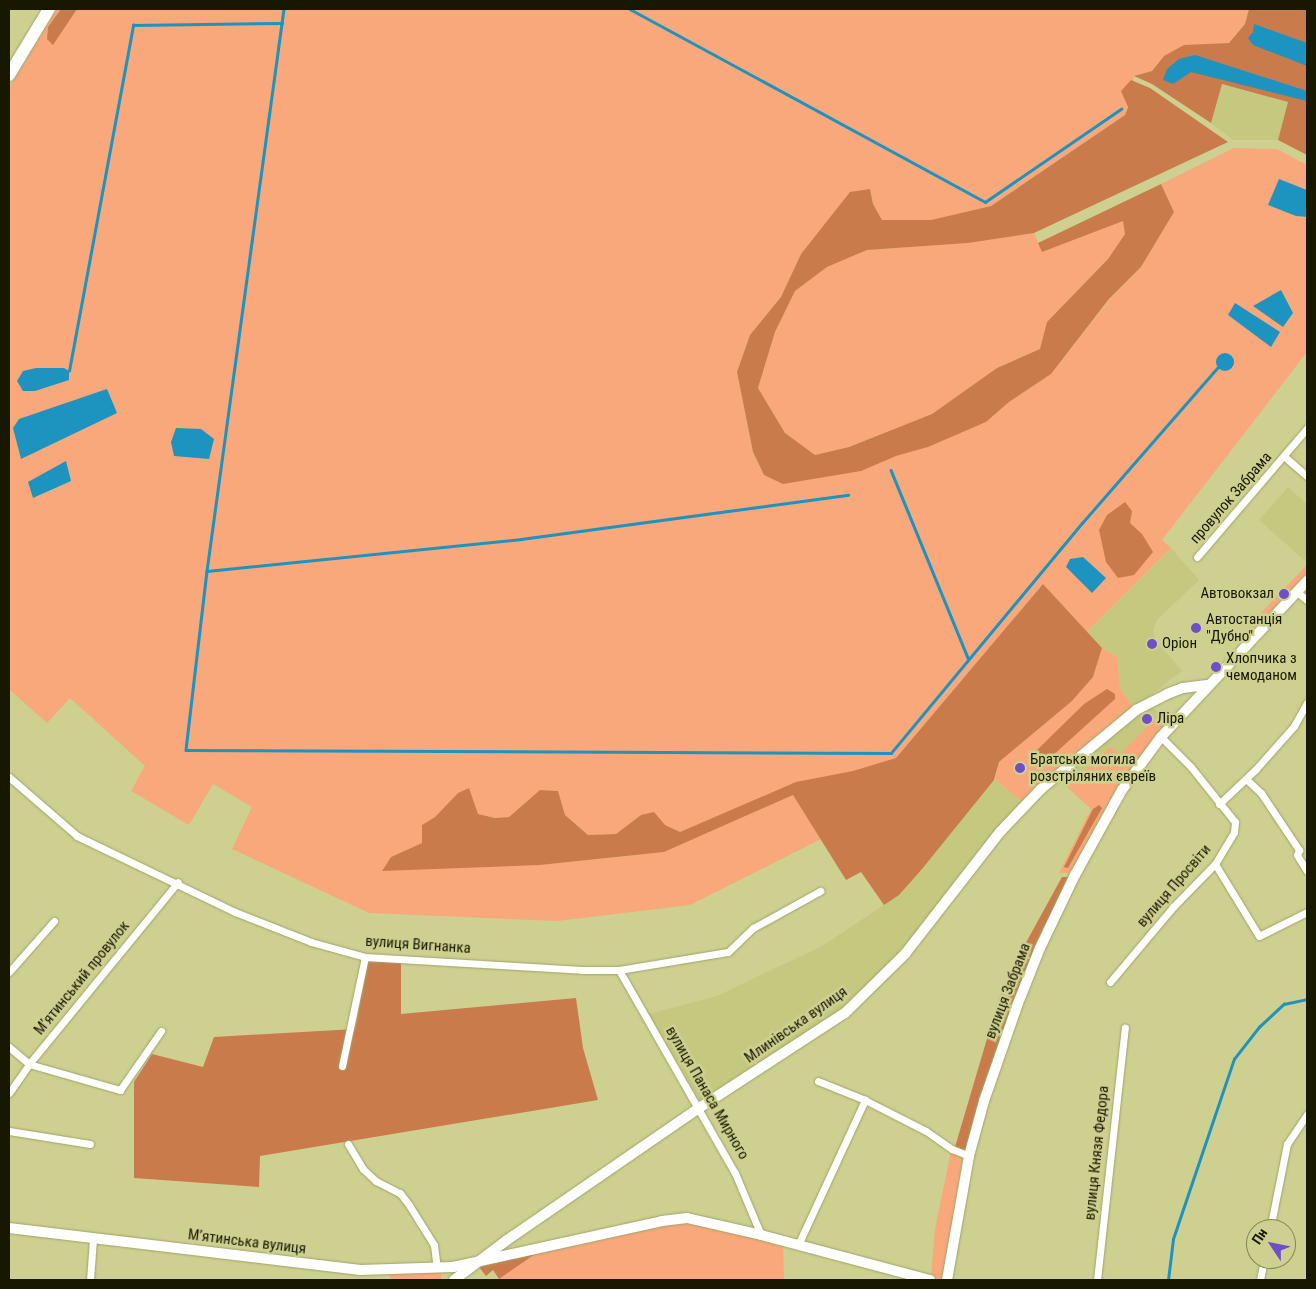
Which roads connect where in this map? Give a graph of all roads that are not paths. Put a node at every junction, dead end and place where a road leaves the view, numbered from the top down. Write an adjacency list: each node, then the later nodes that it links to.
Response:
1 (49, 9): 2 (highway)
2 (9, 75)
3 (1307, 428): 4 (street, провулок Забрама)
4 (1284, 457): 5 (street, провулок Забрама); 6 (street, провулок Забрама)
5 (1307, 476)
6 (1197, 557)
7 (1307, 581): 8 (main road, вулиця Забрама)
8 (1297, 592): 9 (street); 10 (main road, вулиця Забрама)
9 (1307, 600)
10 (1209, 685): 12 (main road, вулиця Забрама); 34 (main road, Млинівська вулиця)
11 (1307, 703): 14 (street)
12 (1161, 737): 15 (street, вулиця Просвіти); 39 (main road, вулиця Забрама)
13 (9, 777): 18 (street, вулиця Вигнанка)
14 (1246, 778): 15 (street); 17 (street)
15 (1219, 804): 16 (street, вулиця Просвіти)
16 (1215, 864): 20 (street); 25 (street, вулиця Просвіти)
17 (1307, 871)
18 (178, 882): 22 (street, вулиця Вигнанка); 29 (street, Мʼятинський провулок)
19 (820, 891): 23 (street, вулиця Вигнанка)
20 (1307, 912)
21 (54, 921): 24 (street)
22 (365, 957): 23 (street, вулиця Вигнанка); 30 (street)
23 (619, 970): 34 (street, вулиця Панаса Мирного)
24 (9, 972)
25 (1110, 982)
26 (1125, 1028): 51 (street, вулиця Князя Федора)
27 (161, 1031): 29 (street)
28 (9, 1047): 29 (street)
29 (29, 1064): 32 (street, Мʼятинський провулок)
30 (342, 1066)
31 (818, 1081): 33 (street)
32 (9, 1093)
33 (865, 1100): 39 (street); 44 (street)
34 (699, 1108): 42 (street, вулиця Панаса Мирного); 45 (main road, Млинівська вулиця)
35 (1307, 1114): 40 (street)
36 (9, 1131): 37 (street)
37 (90, 1144)
38 (348, 1144): 46 (street)
39 (969, 1156): 50 (main road, вулиця Забрама)
40 (1272, 1219)
41 (9, 1228): 43 (main road, Мʼятинська вулиця)
42 (761, 1235): 44 (main road); 45 (main road)
43 (93, 1239): 46 (main road, Мʼятинська вулиця); 47 (street)
44 (798, 1245): 49 (main road)
45 (482, 1261): 46 (main road, Мʼятинська вулиця); 48 (main road, Млинівська вулиця)
46 (437, 1268)
47 (90, 1280)
48 (454, 1280)
49 (930, 1280)
50 (947, 1280)
51 (1097, 1280)

